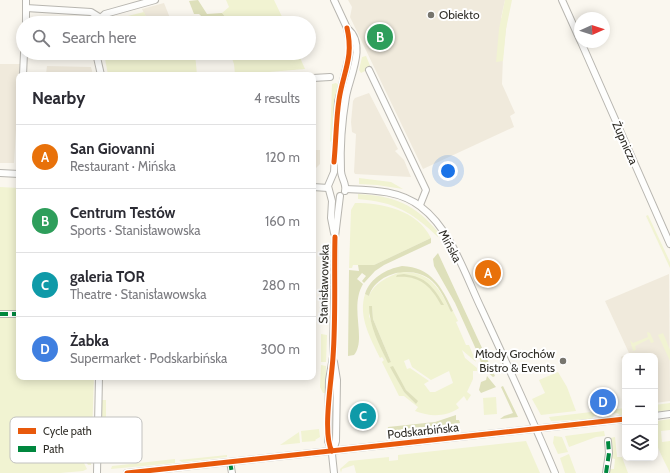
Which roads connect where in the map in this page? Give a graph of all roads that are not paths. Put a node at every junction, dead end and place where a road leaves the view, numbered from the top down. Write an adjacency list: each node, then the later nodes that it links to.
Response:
1 (26, 0): 5 (street)
2 (155, 0): 8 (street)
3 (334, 0): 10 (street)
4 (562, 0): 9 (street, Żupnicza)
5 (26, 8): 6 (street); 7 (street)
6 (26, 16)
7 (97, 16)
8 (101, 16)
9 (574, 27)
10 (347, 28): 21 (street); 23 (street, Stanisławowska)
11 (583, 48): 28 (street, Żupnicza)
12 (24, 60): 15 (street)
13 (98, 60): 16 (street)
14 (369, 70): 26 (street)
15 (23, 72)
16 (100, 72)
17 (330, 76): 18 (street)
18 (316, 78)
19 (0, 173): 20 (street)
20 (16, 174)
21 (343, 181): 23 (street); 24 (street)
22 (316, 187): 23 (street)
23 (330, 188): 25 (street); 27 (street, Stanisławowska)
24 (346, 189): 25 (street); 26 (street)
25 (340, 196): 27 (street, Stanisławowska)
26 (420, 205): 36 (street, Mińska)
27 (335, 236): 38 (street, Stanisławowska)
28 (670, 244)
29 (0, 314): 30 (street)
30 (16, 314)
31 (99, 380): 34 (street)
32 (670, 414): 33 (street)
33 (658, 416)
34 (98, 417)
35 (622, 419): 36 (street, Podskarbińska)
36 (536, 428): 38 (street, Podskarbińska); 46 (street, Mińska)
37 (608, 441): 47 (street)
38 (332, 451): 39 (street, Podskarbińska); 45 (street, Stanisławowska)
39 (230, 462): 41 (street, Podskarbińska); 44 (street)
40 (97, 463): 42 (street)
41 (163, 471): 43 (street, Podskarbińska)
42 (97, 473)
43 (127, 473)
44 (232, 473)
45 (334, 473)
46 (555, 473)
47 (606, 473)

